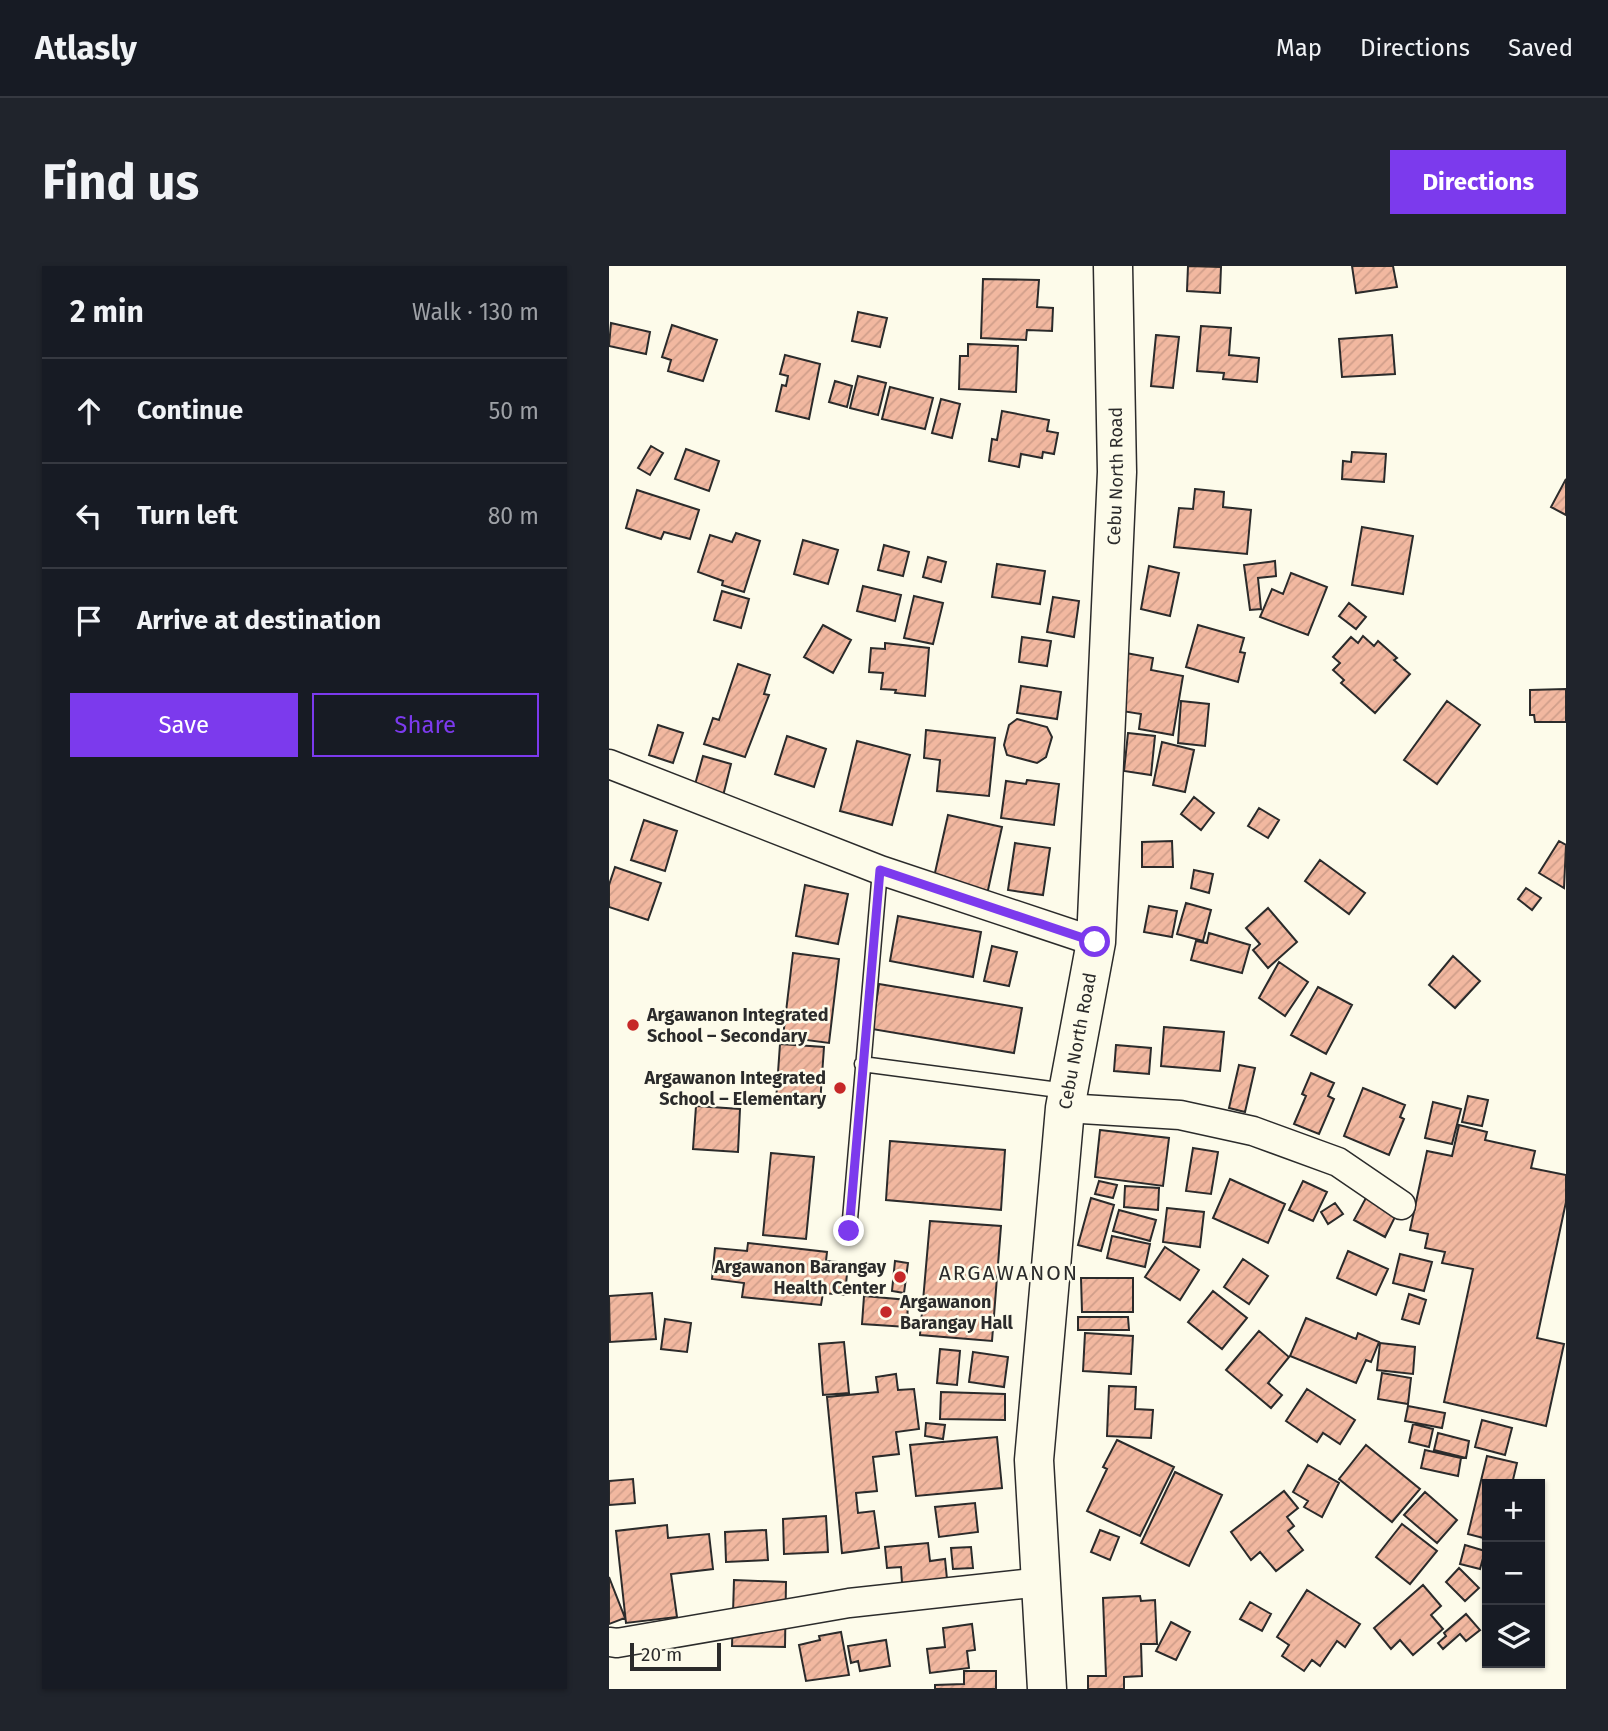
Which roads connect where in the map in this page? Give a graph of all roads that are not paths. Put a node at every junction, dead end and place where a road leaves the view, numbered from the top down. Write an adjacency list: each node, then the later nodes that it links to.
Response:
1 (1113, 266): 4 (highway, Cebu North Road)
2 (609, 764): 3 (street)
3 (880, 870): 4 (street); 5 (lane)
4 (1095, 942): 6 (highway, Cebu North Road)
5 (862, 1065): 6 (lane); 8 (lane)
6 (1066, 1100): 7 (street); 9 (highway, Cebu North Road)
7 (1401, 1205)
8 (849, 1231)
9 (1041, 1582): 10 (street); 11 (highway, Cebu North Road)
10 (609, 1642)
11 (1047, 1689)

